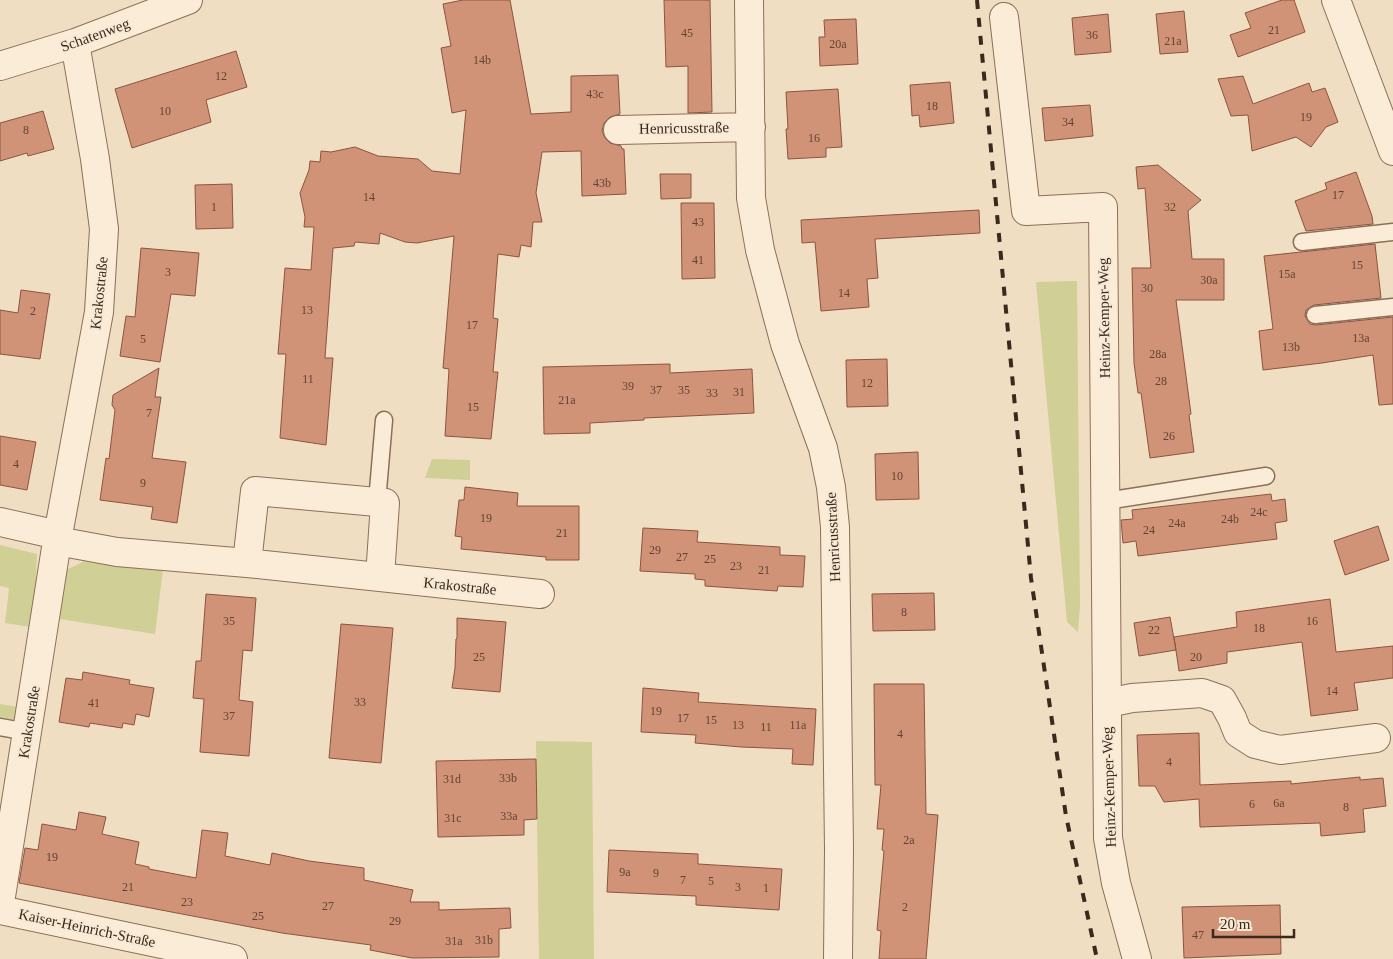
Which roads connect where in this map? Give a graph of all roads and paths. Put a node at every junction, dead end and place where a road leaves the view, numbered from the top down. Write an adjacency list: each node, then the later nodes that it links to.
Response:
1 (188, 0): 5 (street, Schatenweg)
2 (749, 0): 7 (street, Henricusstraße)
3 (1336, 0): 9 (street)
4 (1004, 17): 16 (street, Heinz-Kemper-Weg)
5 (75, 43): 6 (street, Schatenweg); 19 (street, Krakostraße)
6 (0, 66)
7 (751, 127): 8 (street, Henricusstraße); 30 (street, Henricusstraße)
8 (618, 130)
9 (1393, 150)
10 (1393, 232): 11 (lane)
11 (1302, 242)
12 (1393, 307): 13 (lane)
13 (1315, 315)
14 (384, 420): 17 (lane)
15 (1266, 476): 16 (lane)
16 (1106, 500): 23 (street, Heinz-Kemper-Weg)
17 (377, 502): 20 (street); 21 (street)
18 (0, 522): 19 (street)
19 (58, 538): 20 (street, Krakostraße); 25 (street, Krakostraße)
20 (247, 563): 21 (street, Krakostraße)
21 (380, 577): 22 (street, Krakostraße)
22 (540, 594)
23 (1108, 702): 26 (street); 31 (street, Heinz-Kemper-Weg)
24 (0, 727): 25 (lane)
25 (28, 732): 27 (street, Krakostraße)
26 (1376, 738)
27 (0, 902)
28 (0, 910): 29 (street, Kaiser-Heinrich-Straße)
29 (233, 959)
30 (838, 959)
31 (1137, 959)

